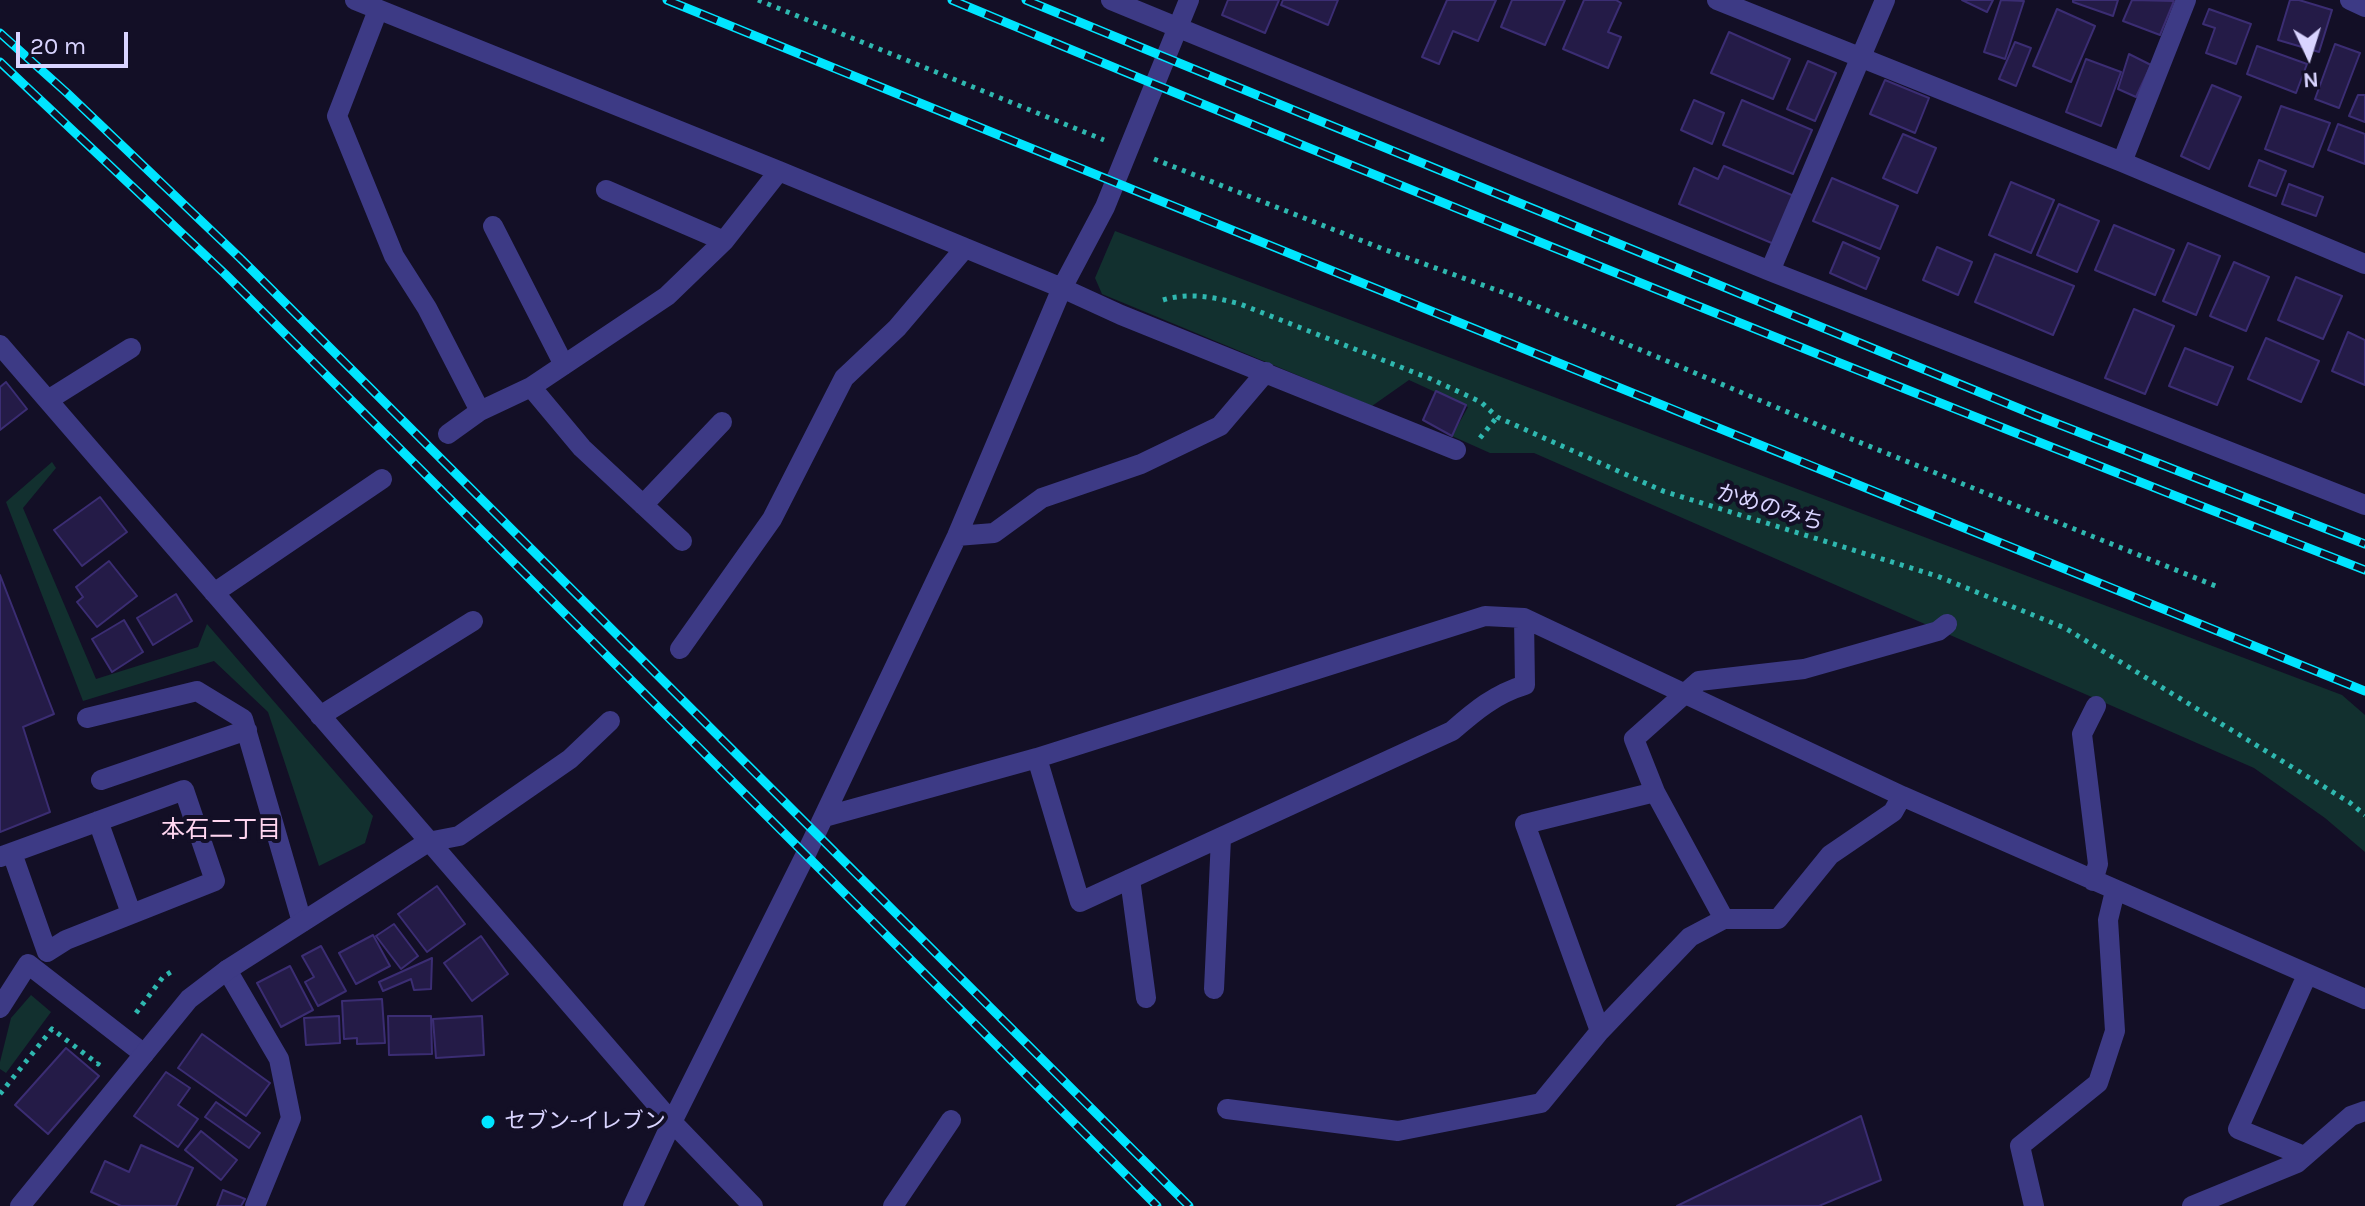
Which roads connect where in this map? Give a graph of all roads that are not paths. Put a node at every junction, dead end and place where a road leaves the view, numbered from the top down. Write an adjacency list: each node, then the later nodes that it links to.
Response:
1 (355, 0): 9 (street)
2 (1111, 0): 10 (street)
3 (1189, 0): 10 (street)
4 (1717, 0): 11 (street)
5 (1885, 0): 11 (street)
6 (2186, 0): 12 (street)
7 (2350, 0): 8 (street)
8 (2365, 7)
9 (378, 10): 13 (street); 27 (street)
10 (1178, 29): 19 (street); 20 (street)
11 (1861, 57): 12 (street); 19 (street)
12 (2122, 162): 18 (street)
13 (779, 171): 16 (street); 17 (street)
14 (606, 190): 16 (street)
15 (493, 226): 23 (street)
16 (724, 241): 23 (street)
17 (965, 248): 20 (street); 40 (street)
18 (2365, 264)
19 (1770, 271): 33 (street)
20 (1062, 288): 24 (street); 34 (street)
21 (0, 345): 26 (street)
22 (131, 348): 26 (street)
23 (564, 365): 25 (street)
24 (1266, 372): 30 (street); 34 (street)
25 (531, 387): 27 (street); 32 (street)
26 (48, 400): 36 (street)
27 (480, 411): 29 (street)
28 (722, 422): 32 (street)
29 (448, 434)
30 (1456, 450)
31 (382, 479): 36 (street)
32 (643, 505): 35 (street)
33 (2365, 505)
34 (957, 536): 53 (street)
35 (682, 541)
36 (214, 593): 43 (street)
37 (1524, 618): 41 (street); 48 (street); 55 (street)
38 (473, 621): 43 (street)
39 (1947, 624): 41 (street)
40 (680, 649)
41 (1682, 693): 51 (street); 52 (street)
42 (2096, 706): 59 (street)
43 (320, 716): 56 (street)
44 (87, 718): 46 (street)
45 (610, 721): 56 (street)
46 (247, 730): 47 (street); 63 (street)
47 (173, 756): 49 (street); 50 (street)
48 (1037, 758): 53 (street); 58 (street)
49 (101, 780)
50 (184, 790): 54 (street); 61 (street)
51 (1655, 792): 62 (street); 72 (street)
52 (1902, 796): 59 (street); 62 (street)
53 (824, 817): 77 (street)
54 (98, 821): 57 (street); 61 (street)
55 (1221, 838): 58 (street); 68 (street)
56 (428, 842): 63 (street); 77 (street)
57 (6, 855): 64 (street)
58 (1130, 879): 69 (street)
59 (2093, 881): 60 (street)
60 (2115, 891): 67 (street); 84 (street)
61 (131, 913): 64 (street)
62 (1724, 919): 72 (street)
63 (302, 922): 66 (street)
64 (47, 952): 65 (street)
65 (28, 964): 71 (street); 73 (street)
66 (227, 970): 73 (street); 80 (street)
67 (2307, 975): 70 (street); 78 (street)
68 (1214, 989)
69 (1146, 998)
70 (2365, 999)
71 (0, 1008)
72 (1600, 1031): 74 (street)
73 (144, 1054): 79 (street)
74 (1227, 1109)
75 (2365, 1111): 78 (street)
76 (951, 1120): 83 (street)
77 (672, 1122): 81 (street); 82 (street)
78 (2304, 1156): 85 (street)
79 (20, 1206)
80 (255, 1206)
81 (633, 1206)
82 (753, 1206)
83 (893, 1206)
84 (2034, 1206)
85 (2192, 1206)

